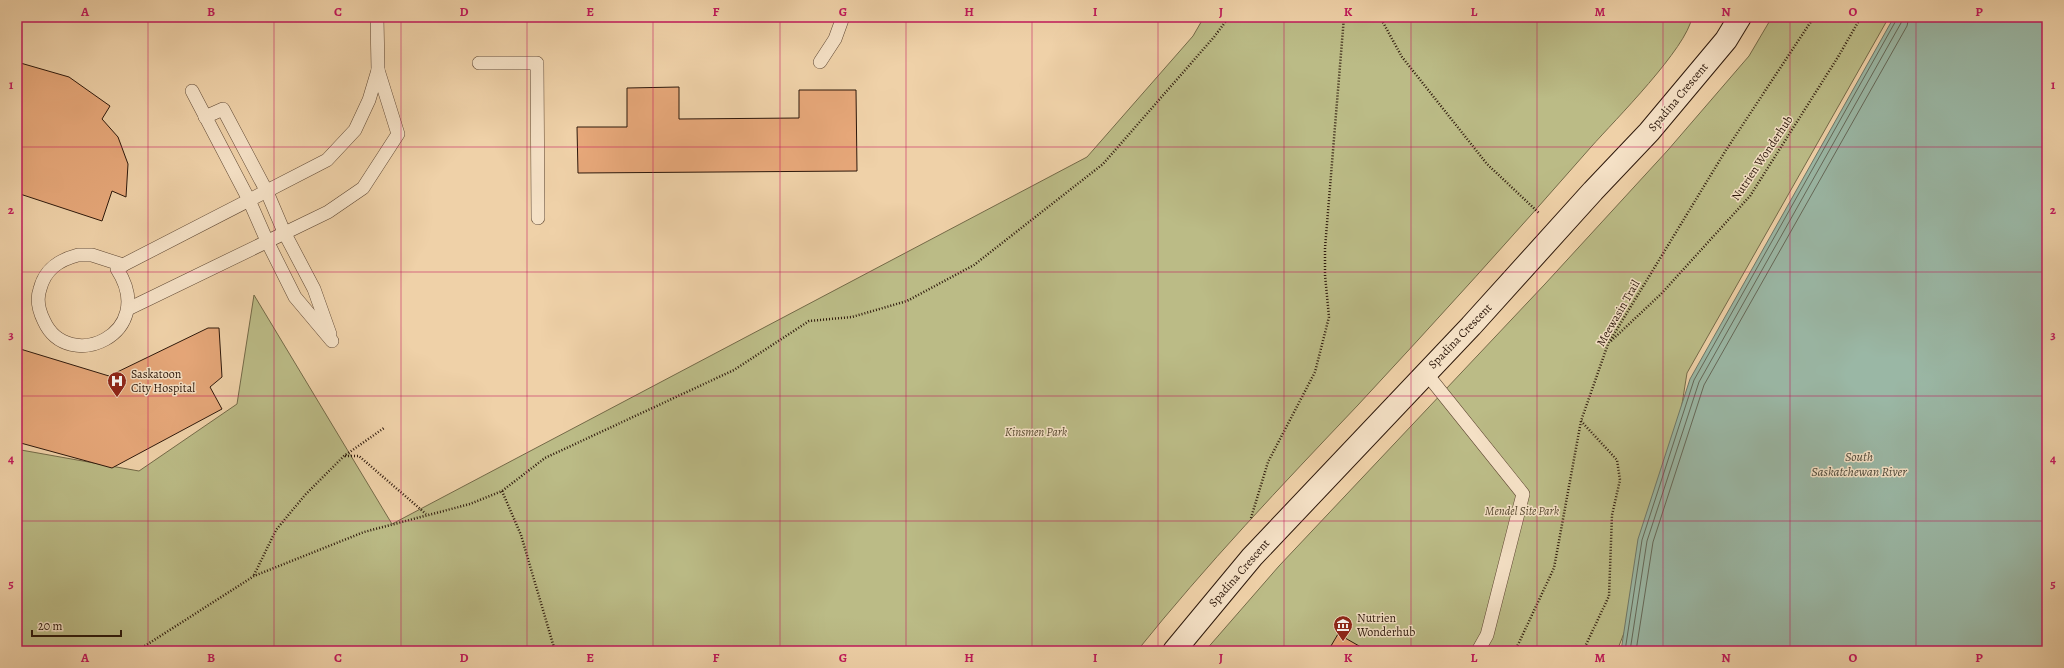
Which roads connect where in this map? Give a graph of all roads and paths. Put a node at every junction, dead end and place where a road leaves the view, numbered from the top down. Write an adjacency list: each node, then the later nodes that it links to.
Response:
1 (377, 17): 13 (lane)
2 (843, 17): 11 (lane)
3 (1229, 17): 29 (path)
4 (1344, 17): 31 (path)
5 (1380, 17): 18 (path)
6 (1725, 17): 10 (street)
7 (1740, 17): 10 (street, Spadina Crescent)
8 (1814, 17): 24 (path, Meewasin Trail)
9 (1861, 17): 24 (path, Nutrien Wonderhub)
10 (1726, 40): 25 (street, Spadina Crescent)
11 (820, 62)
12 (479, 63): 19 (lane)
13 (378, 70): 16 (lane); 20 (lane)
14 (192, 91): 15 (lane)
15 (205, 117): 16 (lane); 17 (lane)
16 (267, 192): 17 (lane); 20 (lane)
17 (249, 200): 21 (lane); 22 (lane)
18 (1540, 215)
19 (538, 218)
20 (284, 232): 21 (lane); 21 (lane)
21 (267, 241): 23 (lane)
22 (123, 265): 23 (lane); 23 (lane)
23 (128, 309)
24 (1608, 344): 26 (path, Meewasin Trail)
25 (1426, 373): 35 (street, Spadina Crescent); 36 (lane)
26 (1581, 421): 37 (path, Meewasin Trail); 38 (path)
27 (384, 428): 28 (path)
28 (344, 456): 30 (path); 32 (path)
29 (502, 491): 30 (path); 34 (path)
30 (426, 515): 32 (path)
31 (1250, 522)
32 (254, 576): 33 (path)
33 (137, 651)
34 (555, 651)
35 (1174, 651)
36 (1478, 651)
37 (1515, 651)
38 (1583, 651)

